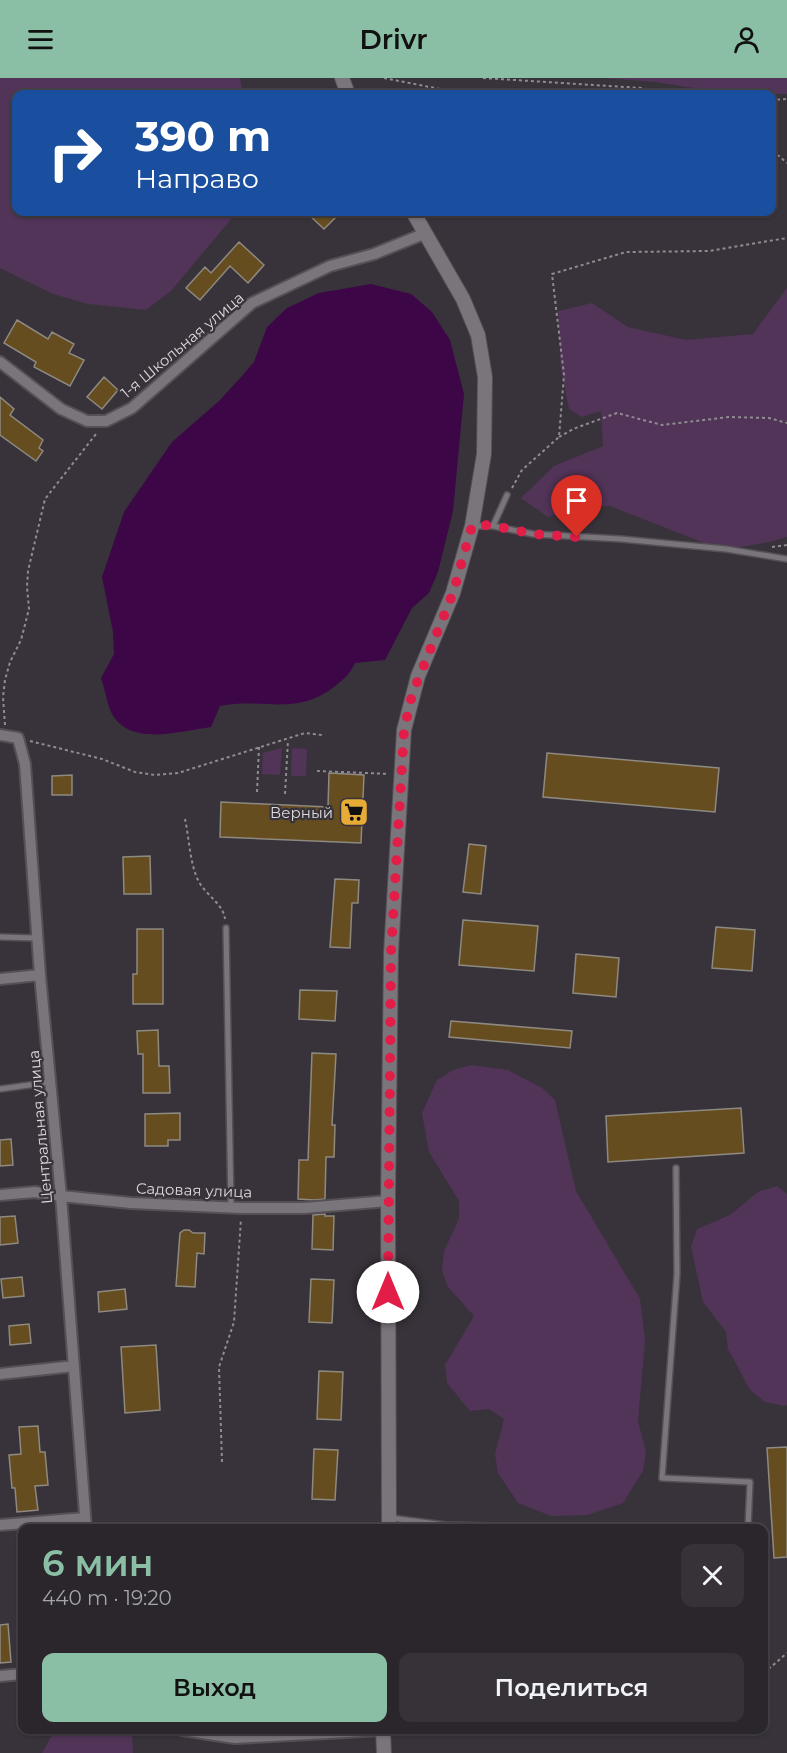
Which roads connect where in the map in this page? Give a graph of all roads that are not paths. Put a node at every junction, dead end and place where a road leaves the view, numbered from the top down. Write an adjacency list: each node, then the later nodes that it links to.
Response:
1 (415, 216): 2 (street)
2 (426, 233): 3 (street, 1-я Школьная улица); 5 (street)
3 (0, 362)
4 (507, 495): 6 (lane)
5 (472, 526): 6 (lane); 19 (street)
6 (494, 526): 7 (lane)
7 (787, 559)
8 (2, 733): 11 (street, Центральная улица)
9 (226, 928): 20 (lane)
10 (0, 937): 11 (lane)
11 (37, 938): 12 (street, Центральная улица)
12 (40, 975): 13 (street); 14 (street, Центральная улица)
13 (0, 979)
14 (51, 1083): 15 (lane); 18 (street, Центральная улица)
15 (0, 1089)
16 (676, 1168): 27 (lane)
17 (0, 1195): 18 (street, Садовая улица)
18 (61, 1197): 20 (street, Садовая улица); 21 (street, Центральная улица)
19 (388, 1201): 20 (street, Садовая улица); 24 (street)
20 (236, 1207)
21 (74, 1366): 22 (street); 23 (street, Центральная улица)
22 (0, 1374)
23 (86, 1523): 25 (street)
24 (389, 1523): 26 (lane)
25 (43, 1524)
26 (417, 1524)
27 (748, 1524)
28 (0, 1525): 29 (street)
29 (18, 1525)
30 (18, 1674): 31 (street)
31 (0, 1676)
32 (208, 1734): 33 (street)
33 (309, 1734)
34 (383, 1734): 35 (street)
35 (384, 1753)

